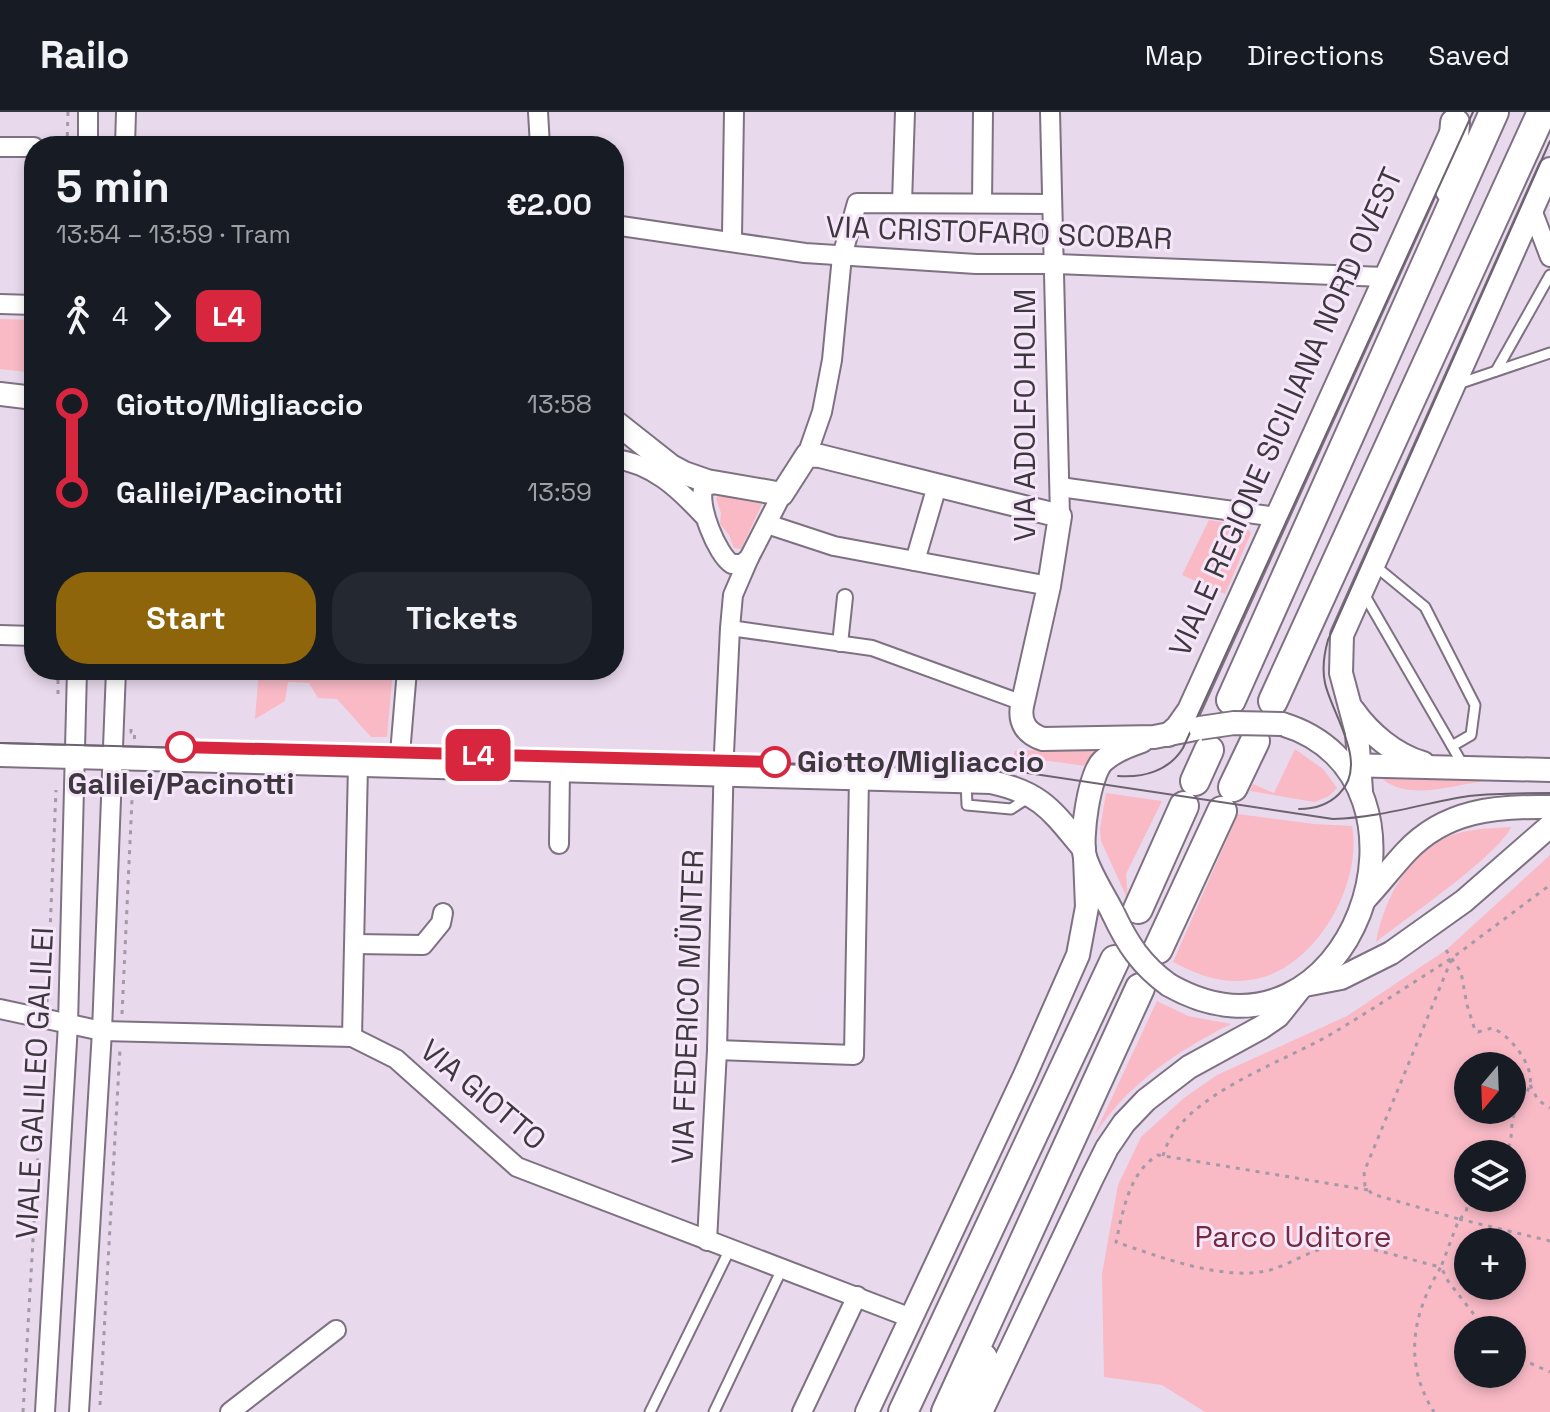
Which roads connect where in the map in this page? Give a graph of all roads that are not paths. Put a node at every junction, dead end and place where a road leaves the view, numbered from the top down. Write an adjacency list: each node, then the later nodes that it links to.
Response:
1 (88, 112): 11 (street)
2 (126, 112): 12 (street)
3 (538, 112): 13 (street)
4 (734, 112): 23 (street)
5 (905, 112): 17 (street)
6 (983, 112): 18 (street)
7 (1050, 112): 19 (street, VIA ADOLFO HOLM)
8 (1494, 112): 21 (main road)
9 (1542, 112): 66 (main road)
10 (1458, 118): 21 (main road); 28 (street, VIALE REGIONE SICILIANA NORD OVEST)
11 (88, 136)
12 (125, 136)
13 (539, 136)
14 (0, 147): 15 (street)
15 (24, 147)
16 (1550, 169): 20 (street)
17 (902, 203): 18 (street); 24 (street)
18 (982, 203): 19 (street)
19 (1051, 204): 26 (street, VIA ADOLFO HOLM)
20 (1532, 210): 25 (street); 33 (street)
21 (1447, 217): 63 (main road)
22 (624, 226): 23 (street, VIA CRISTOFARO SCOBAR)
23 (734, 242): 24 (street, VIA CRISTOFARO SCOBAR)
24 (842, 256): 26 (street, VIA CRISTOFARO SCOBAR); 37 (street)
25 (1550, 257)
26 (1056, 264): 28 (street, VIA CRISTOFARO SCOBAR); 42 (street, VIA ADOLFO HOLM)
27 (1550, 275): 32 (lane)
28 (1384, 277): 45 (street, VIALE REGIONE SICILIANA NORD OVEST)
29 (0, 304): 30 (street)
30 (24, 305)
31 (1550, 353): 32 (lane)
32 (1496, 371): 33 (lane)
33 (1455, 385): 51 (street)
34 (0, 394): 35 (street)
35 (24, 397)
36 (624, 431): 39 (street)
37 (807, 455): 41 (street); 43 (street)
38 (624, 461): 39 (street)
39 (667, 472): 40 (street); 46 (street)
40 (717, 483): 43 (street); 46 (street)
41 (937, 486): 44 (street); 50 (street)
42 (1060, 487): 44 (street, VIA ADOLFO HOLM); 45 (street)
43 (782, 494): 47 (street)
44 (1060, 516): 52 (street, VIA ADOLFO HOLM)
45 (1276, 517): 67 (street, VIALE REGIONE SICILIANA NORD OVEST)
46 (706, 518): 48 (street)
47 (767, 524): 49 (street); 50 (street)
48 (722, 555): 49 (street); 54 (street)
49 (749, 558): 54 (street)
50 (915, 561): 52 (street)
51 (1373, 564): 53 (street); 70 (lane)
52 (1049, 586): 65 (street, VIA ADOLFO HOLM)
53 (1361, 589): 64 (street); 70 (lane)
54 (733, 595): 56 (street, VIA FEDERICO MÜNTER)
55 (845, 597): 59 (street)
56 (730, 628): 59 (street); 81 (street, VIA FEDERICO MÜNTER)
57 (0, 635): 58 (street)
58 (24, 636)
59 (840, 644): 65 (street)
60 (77, 680): 72 (street, VIALE GALILEO GALILEI)
61 (116, 680): 73 (street, VIALE GALILEO GALILEI)
62 (406, 680): 76 (street)
63 (1231, 700)
64 (1347, 700): 75 (street); 77 (street)
65 (1022, 709): 67 (street)
66 (1278, 712): 68 (street, bridge); 75 (street)
67 (1161, 736): 68 (street); 86 (street)
68 (1204, 739): 88 (main road)
69 (1255, 741): 91 (main road)
70 (1452, 746): 78 (lane)
71 (0, 755): 72 (street)
72 (75, 757): 73 (street); 96 (street, VIALE GALILEO GALILEI)
73 (115, 758): 74 (street); 97 (street, VIALE GALILEO GALILEI)
74 (358, 765): 76 (street); 90 (street)
75 (1351, 765): 77 (street); 87 (street)
76 (399, 766): 79 (street)
77 (1440, 767): 78 (street)
78 (1465, 768): 80 (street)
79 (560, 770): 81 (street); 85 (street)
80 (1550, 770)
81 (724, 774): 82 (street); 99 (street, VIA FEDERICO MÜNTER)
82 (859, 778): 86 (street); 99 (street)
83 (1550, 807): 87 (street)
84 (1550, 826): 93 (street)
85 (559, 844)
86 (1085, 853): 88 (street); 105 (street)
87 (1365, 899): 93 (street)
88 (1126, 911): 93 (street, bridge)
89 (443, 913): 90 (street)
90 (355, 944): 98 (street)
91 (1158, 949)
92 (1115, 960): 107 (main road)
93 (1304, 987): 119 (street)
94 (1140, 988): 104 (main road)
95 (0, 1009): 96 (street, VIA GIOTTO)
96 (68, 1024): 97 (street, VIA GIOTTO); 108 (street, VIALE GALILEO GALILEI)
97 (102, 1031): 98 (street, VIA GIOTTO); 109 (street, VIALE GALILEO GALILEI)
98 (352, 1037): 100 (street, VIA GIOTTO)
99 (717, 1050): 100 (street, VIA FEDERICO MÜNTER)
100 (707, 1241): 101 (street, VIA GIOTTO)
101 (730, 1249): 102 (street, VIA GIOTTO); 111 (lane)
102 (782, 1269): 103 (street, VIA GIOTTO); 112 (lane)
103 (857, 1296): 105 (street, VIA GIOTTO); 113 (street)
104 (993, 1311): 117 (main road); 118 (main road)
105 (911, 1318): 114 (street)
106 (336, 1330): 110 (street)
107 (918, 1379): 115 (main road); 116 (main road)
108 (45, 1412)
109 (79, 1412)
110 (230, 1412)
111 (650, 1412)
112 (714, 1412)
113 (802, 1412)
114 (867, 1412)
115 (890, 1412)
116 (903, 1412)
117 (946, 1412)
118 (973, 1412)
119 (981, 1412)

